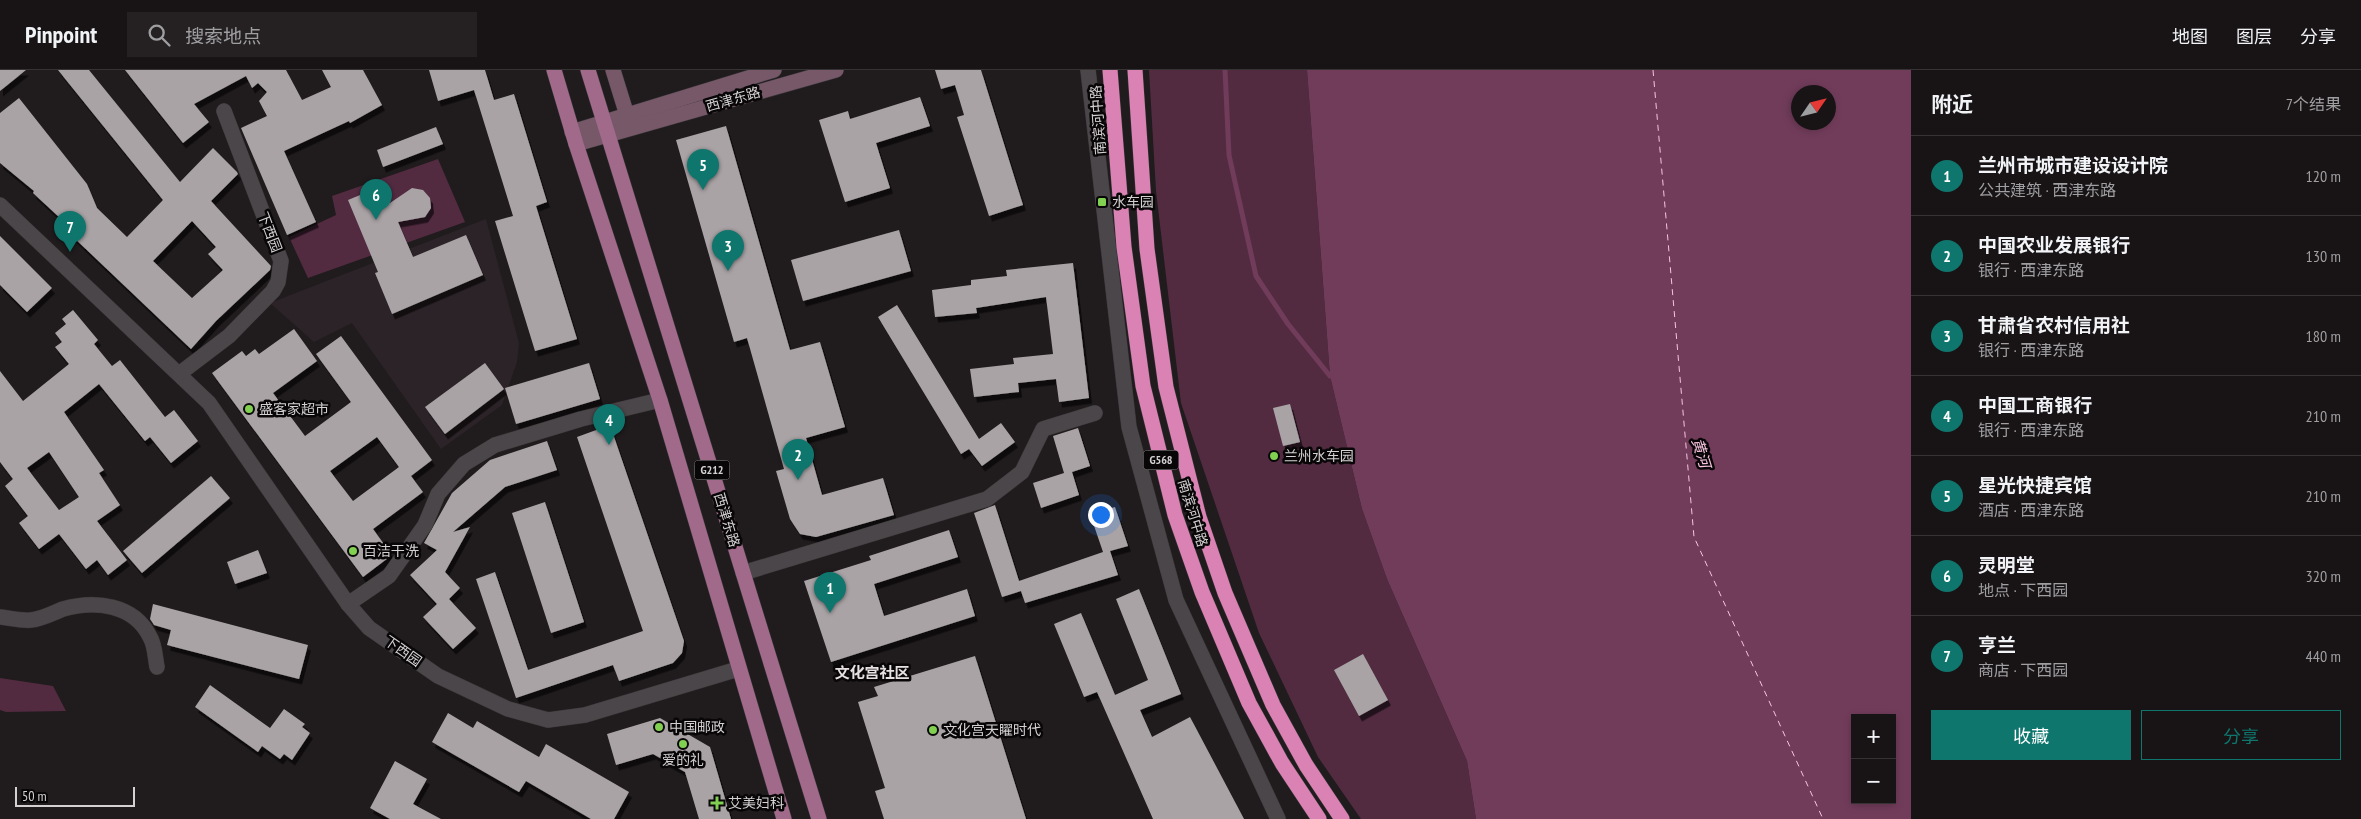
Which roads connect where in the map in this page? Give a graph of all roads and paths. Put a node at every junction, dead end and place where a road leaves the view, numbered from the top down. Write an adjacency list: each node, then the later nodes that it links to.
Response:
1 (554, 70): 12 (main road, G212)
2 (588, 70): 11 (main road, 西津东路 / G212)
3 (613, 70): 10 (main road)
4 (774, 70): 10 (main road, 西津东路)
5 (836, 70): 10 (main road, 西津东路)
6 (1088, 70): 24 (street)
7 (1110, 70): 25 (highway, 南滨河中路 / G568)
8 (1134, 70): 26 (highway, 南滨河中路 / G568)
9 (224, 111): 14 (street, 下西园)
10 (629, 122): 11 (main road, 西津东路)
11 (606, 128): 12 (main road, 西津东路); 17 (main road, 西津东路 / G212)
12 (574, 138): 15 (main road, G212)
13 (0, 205): 14 (street, 下西园)
14 (179, 374): 18 (street, 下西园)
15 (660, 400): 18 (street); 21 (main road, G212)
16 (1095, 413): 17 (street)
17 (743, 573): 23 (main road, 西津东路 / G212)
18 (348, 604): 21 (street, 下西园)
19 (0, 618): 20 (street)
20 (158, 666)
21 (738, 669): 22 (main road, G212)
22 (784, 819)
23 (819, 819)
24 (1278, 819)
25 (1319, 819)
26 (1342, 819)

